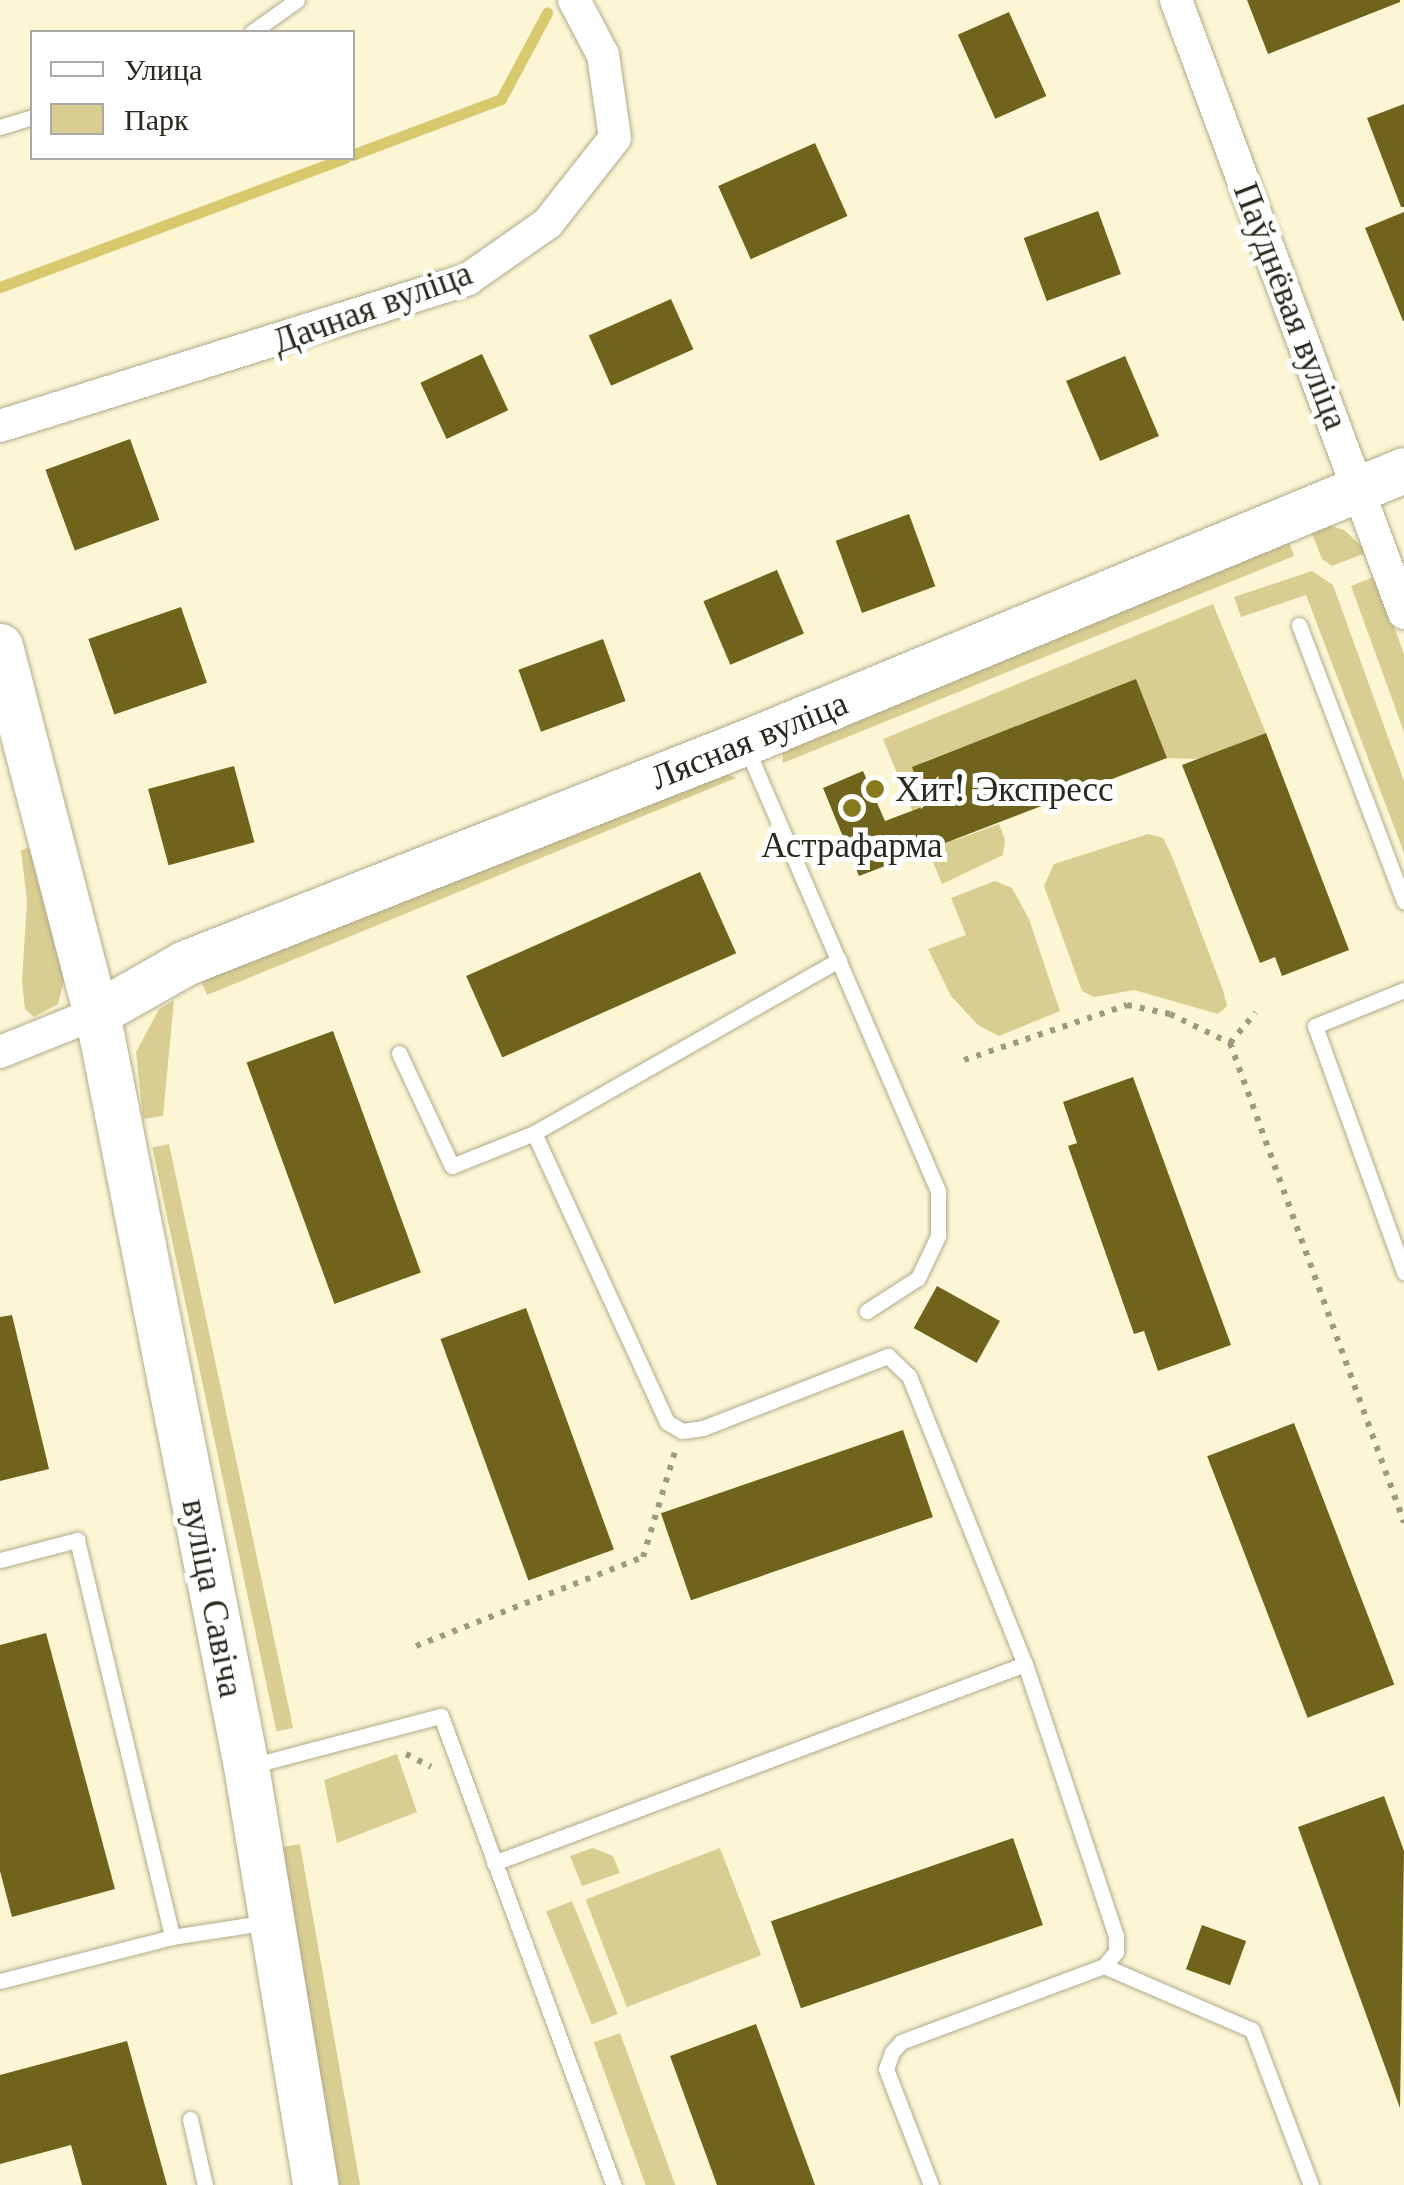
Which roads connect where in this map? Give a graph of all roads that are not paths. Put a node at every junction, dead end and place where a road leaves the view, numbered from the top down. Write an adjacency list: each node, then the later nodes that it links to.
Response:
1 (297, 0): 4 (lane)
2 (574, 0): 7 (street, Дачная вуліца)
3 (1176, 0): 9 (street, Паўднёвая вуліца)
4 (255, 30)
5 (30, 118): 6 (lane)
6 (0, 127)
7 (0, 426)
8 (1404, 470): 9 (street, Лясная вуліца)
9 (1359, 488): 10 (street, Паўднёвая вуліца); 13 (street, Лясная вуліца)
10 (1404, 613)
11 (1300, 625): 14 (lane)
12 (2, 665): 17 (street, вуліца Савіча)
13 (744, 743): 15 (lane); 17 (street, Лясная вуліца)
14 (1404, 902)
15 (839, 960): 20 (lane); 22 (lane)
16 (1404, 990): 21 (lane)
17 (97, 1013): 18 (street); 25 (street, вуліца Савіча)
18 (0, 1052)
19 (399, 1054): 20 (lane)
20 (534, 1133): 24 (lane)
21 (1404, 1272)
22 (867, 1311)
23 (0, 1560): 28 (lane)
24 (1025, 1664): 26 (lane); 29 (lane)
25 (246, 1766): 26 (lane); 27 (street, вуліца Савіча)
26 (494, 1863): 34 (lane)
27 (270, 1922): 28 (lane); 33 (street, вуліца Савіча)
28 (172, 1937): 30 (lane)
29 (1104, 1966): 35 (lane); 36 (lane)
30 (0, 1981)
31 (190, 2119): 32 (lane)
32 (205, 2185)
33 (316, 2185)
34 (614, 2185)
35 (931, 2185)
36 (1311, 2185)

